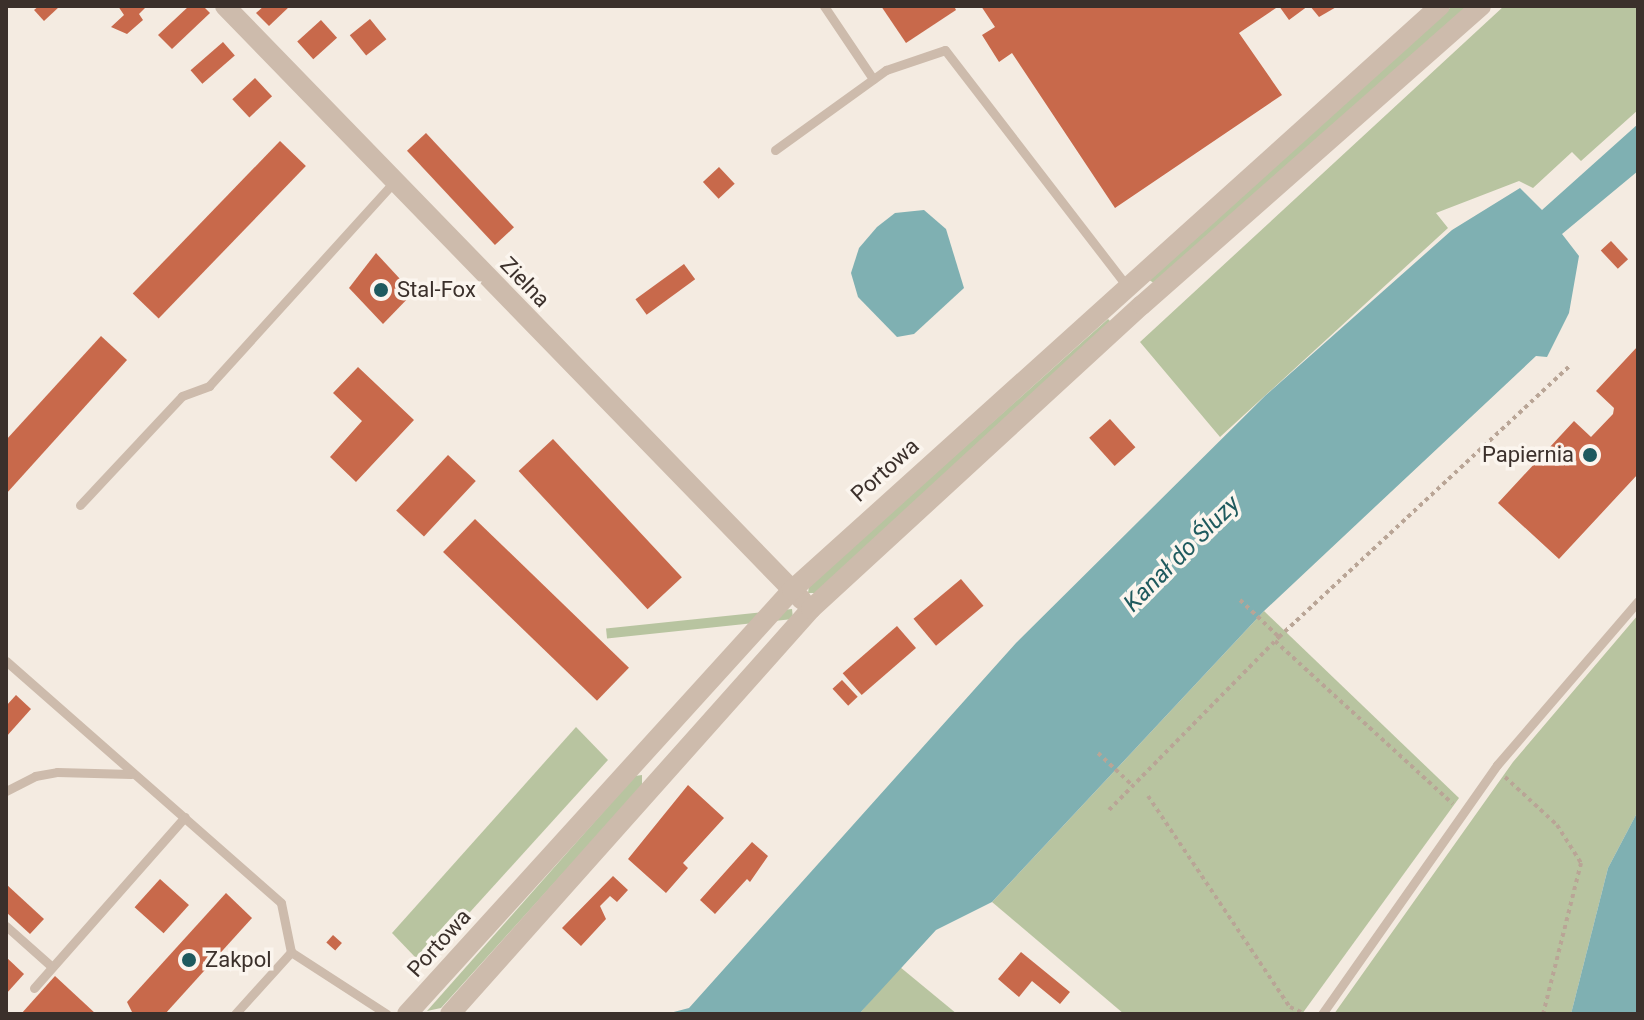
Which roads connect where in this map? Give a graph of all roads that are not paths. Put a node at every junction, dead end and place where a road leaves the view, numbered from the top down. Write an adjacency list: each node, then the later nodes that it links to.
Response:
1 (225, 6): 7 (street, Zielna)
2 (824, 6): 5 (lane)
3 (1440, 6): 8 (street, Portowa)
4 (1481, 6): 9 (street)
5 (873, 79): 6 (lane); 8 (lane)
6 (775, 150)
7 (393, 183): 10 (lane); 11 (street, Zielna)
8 (1126, 286): 9 (lane); 11 (street, Portowa)
9 (1142, 305): 13 (street)
10 (80, 505)
11 (792, 590): 13 (street, Zielna); 15 (street, Portowa)
12 (1638, 601): 28 (lane)
13 (811, 609): 16 (street)
14 (6, 661): 17 (lane)
15 (646, 752): 16 (street); 26 (street, Portowa)
16 (667, 771): 27 (street)
17 (131, 774): 18 (lane); 19 (lane)
18 (6, 791)
19 (185, 817): 21 (lane); 22 (lane)
20 (6, 926): 22 (lane)
21 (291, 952): 24 (lane); 25 (lane)
22 (51, 966): 23 (lane)
23 (34, 988)
24 (235, 1014)
25 (387, 1014)
26 (407, 1014)
27 (450, 1014)
28 (1322, 1014)

